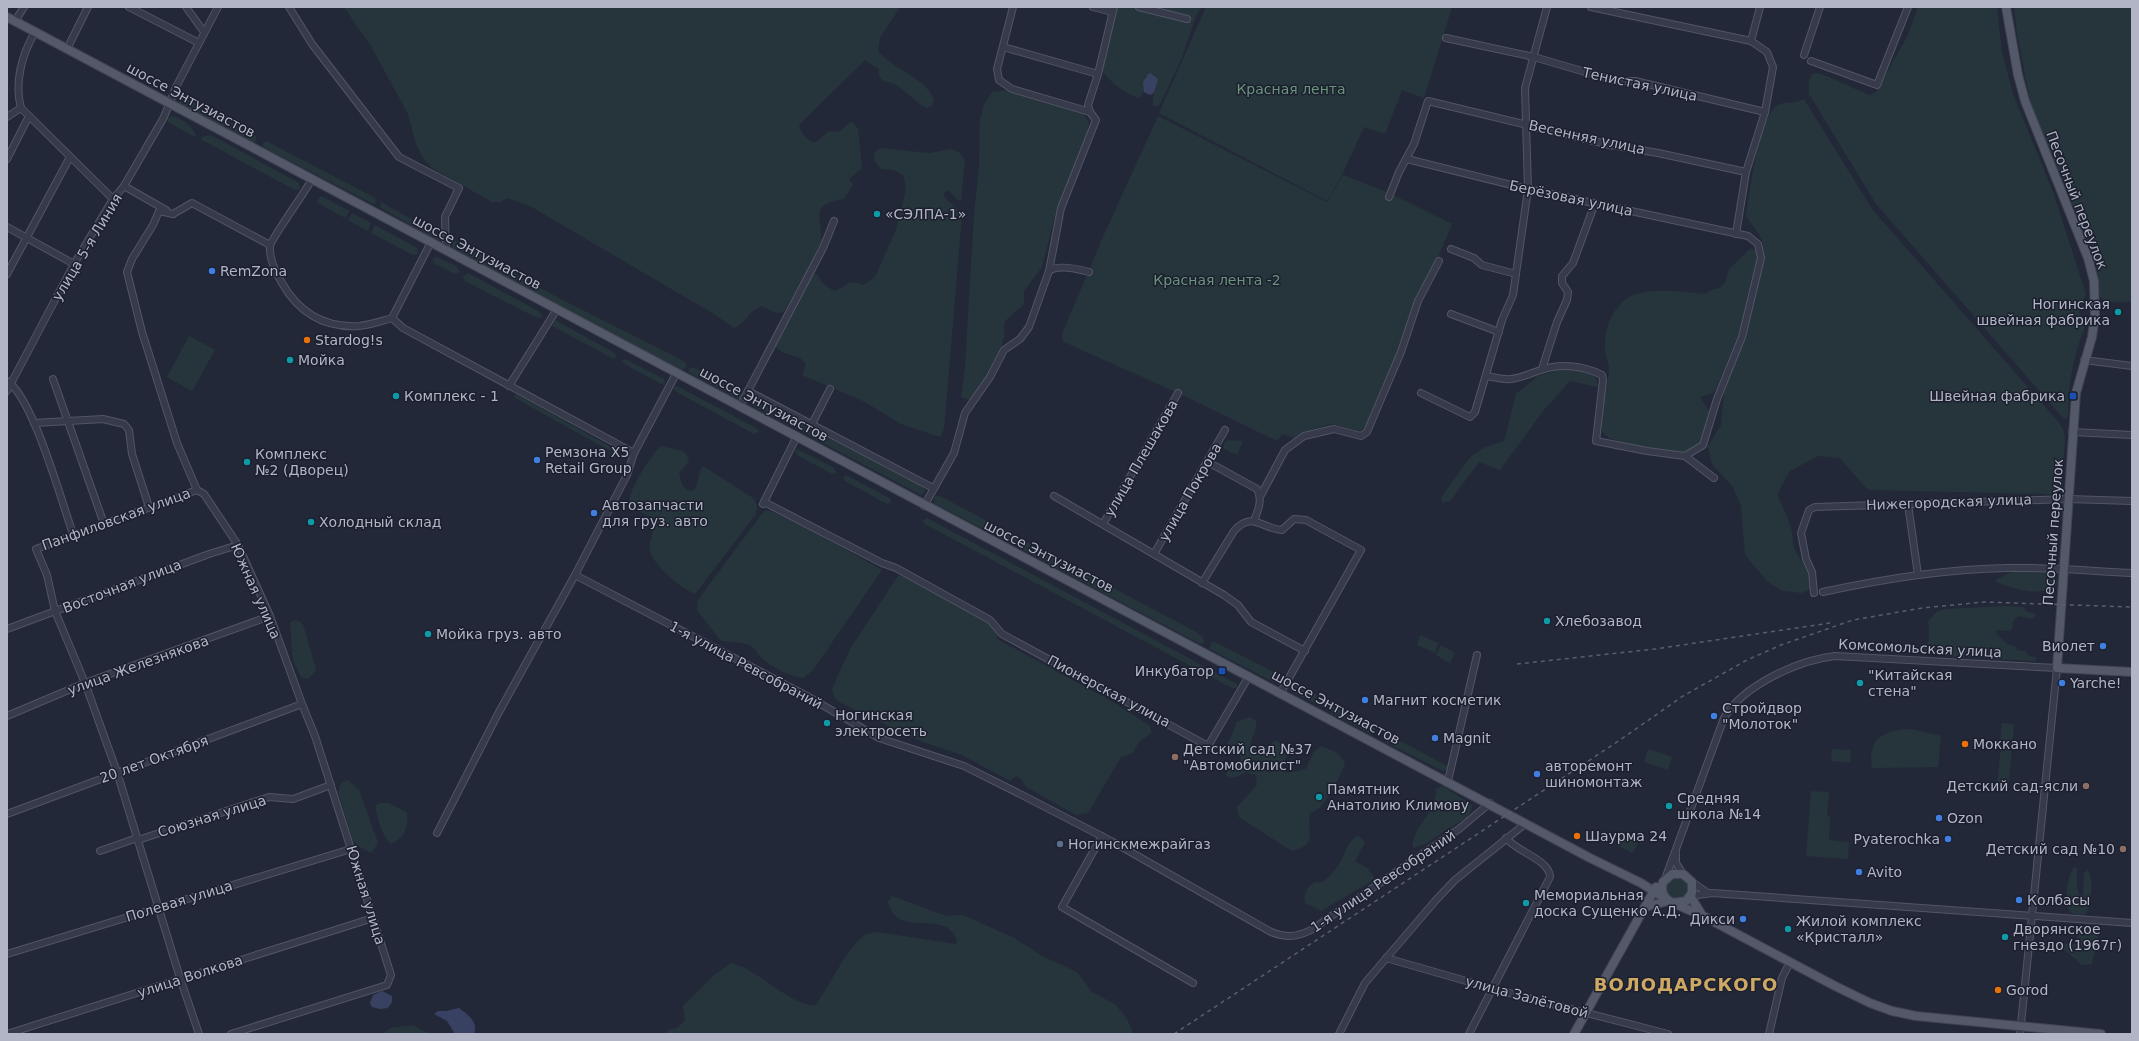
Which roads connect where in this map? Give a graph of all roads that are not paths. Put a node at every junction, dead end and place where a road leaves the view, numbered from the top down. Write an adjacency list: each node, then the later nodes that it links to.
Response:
1 (24, 7): 17 (street)
2 (88, 7): 25 (street)
3 (130, 7): 23 (street)
4 (186, 7): 20 (street)
5 (218, 7): 20 (street, улица 5-я Линия)
6 (289, 7): 55 (street)
7 (1013, 7): 24 (street)
8 (1093, 7): 16 (street)
9 (1139, 7): 18 (street)
10 (1547, 7): 27 (street)
11 (1592, 7): 22 (street)
12 (1760, 7): 22 (street)
13 (1820, 7): 26 (street)
14 (1908, 7): 28 (street)
15 (2006, 7): 66 (main road, Песочный переулок)
16 (1113, 10): 29 (street)
17 (11, 19): 19 (main road, шоссе Энтузиастов)
18 (1187, 19)
19 (35, 32): 25 (main road, шоссе Энтузиастов); 31 (street)
20 (204, 32): 23 (street, улица 5-я Линия)
21 (1446, 38): 27 (street, Тенистая улица)
22 (1751, 41): 33 (street)
23 (199, 43): 30 (street, улица 5-я Линия)
24 (1003, 47): 29 (street); 32 (street)
25 (67, 49): 30 (main road, шоссе Энтузиастов)
26 (1804, 55)
27 (1534, 57): 33 (street, Тенистая улица); 36 (street)
28 (1811, 61)
29 (1098, 74): 32 (street)
30 (169, 103): 41 (main road, шоссе Энтузиастов); 42 (street, улица 5-я Линия)
31 (21, 108): 34 (street); 35 (street)
32 (1090, 112): 58 (street)
33 (1765, 112): 40 (street)
34 (29, 116): 37 (street); 38 (street)
35 (7, 117)
36 (1526, 124): 39 (street, Весенняя улица); 40 (street, Весенняя улица); 43 (street)
37 (70, 157): 45 (street); 51 (street)
38 (7, 158)
39 (1407, 160): 43 (street, Берёзовая улица); 44 (street)
40 (1746, 172): 50 (street)
41 (312, 179): 52 (main road, шоссе Энтузиастов); 53 (street)
42 (124, 186): 45 (street, улица 5-я Линия); 47 (street)
43 (1528, 189): 46 (street, Берёзовая улица); 61 (street)
44 (1389, 197)
45 (113, 199): 57 (street, улица 5-я Линия)
46 (1595, 203): 50 (street, Берёзовая улица); 68 (street)
47 (173, 214): 53 (street); 92 (street, Южная улица)
48 (834, 221): 75 (street)
49 (7, 227): 51 (street)
50 (1736, 234): 88 (street, Берёзовая улица)
51 (27, 237): 57 (street); 60 (street)
52 (431, 242): 55 (main road, шоссе Энтузиастов); 64 (street)
53 (270, 245): 64 (street)
54 (1451, 249): 61 (street)
55 (446, 250): 62 (main road, шоссе Энтузиастов)
56 (1439, 261): 93 (street)
57 (74, 264): 72 (street, улица 5-я Линия)
58 (1049, 271): 59 (street); 91 (street)
59 (1089, 272)
60 (7, 274)
61 (1516, 274): 65 (street)
62 (557, 309): 69 (main road, шоссе Энтузиастов); 73 (street)
63 (1451, 314): 65 (street)
64 (392, 318): 73 (street)
65 (1499, 332): 70 (street)
66 (2084, 360): 67 (street); 84 (main road, Песочный переулок)
67 (2132, 366)
68 (1542, 369): 70 (street); 88 (street)
69 (677, 372): 79 (main road, шоссе Энтузиастов); 87 (street)
70 (1486, 376): 78 (street)
71 (53, 379): 80 (street)
72 (9, 383): 76 (street, улица 5-я Линия); 81 (street)
73 (509, 386): 87 (street)
74 (830, 389): 82 (street)
75 (748, 390): 79 (street); 82 (street)
76 (7, 391)
77 (1178, 393): 102 (street, улица Плешакова)
78 (1421, 393)
79 (740, 406): 86 (main road, шоссе Энтузиастов)
80 (68, 421): 81 (street); 99 (street); 101 (street)
81 (34, 423): 103 (street)
82 (812, 424): 91 (street)
83 (1225, 430): 89 (street, улица Покрова)
84 (2072, 432): 85 (street); 95 (main road, Песочный переулок)
85 (2132, 435)
86 (798, 436): 98 (main road, шоссе Энтузиастов); 120 (street, Пионерская улица)
87 (634, 453): 108 (street)
88 (1684, 456): 90 (street)
89 (1208, 462): 93 (street); 105 (street, улица Покрова)
90 (1714, 478)
91 (933, 488): 98 (street)
92 (197, 490): 99 (street, Панфиловская улица); 104 (street, Южная улица)
93 (1261, 495): 100 (street)
94 (1054, 496): 102 (street)
95 (2068, 498): 96 (street, Нижегородская улица); 97 (street, Нижегородская улица); 106 (main road, Песочный переулок)
96 (2132, 502)
97 (1908, 504): 109 (street); 112 (street, Нижегородская улица)
98 (924, 506): 120 (main road, шоссе Энтузиастов)
99 (149, 508): 101 (street, Панфиловская улица)
100 (1254, 521): 110 (street); 116 (street)
101 (104, 524): 103 (street, Панфиловская улица)
102 (1103, 524): 105 (street)
103 (73, 534): 113 (street, Панфиловская улица)
104 (238, 545): 113 (street, Восточная улица); 114 (street, Южная улица)
105 (1154, 554): 110 (street)
106 (2064, 570): 107 (street); 109 (street); 118 (main road, Песочный переулок)
107 (2132, 573)
108 (575, 575): 131 (street); 132 (street, 1-я улица Ревсобраний)
109 (1918, 575): 111 (street)
110 (1202, 583): 116 (street)
111 (1822, 592)
112 (1814, 593)
113 (55, 611): 115 (street, Восточная улица); 121 (street)
114 (270, 616): 121 (street, улица Железнякова); 123 (street, Южная улица)
115 (7, 629)
116 (1304, 651): 122 (street)
117 (1477, 655): 126 (street)
118 (2057, 668): 119 (main road, Комсомольская улица); 136 (street, Комсомольская улица); 149 (street)
119 (2132, 672)
120 (1249, 676): 122 (main road, шоссе Энтузиастов)
121 (84, 683): 124 (street, улица Железнякова); 125 (street)
122 (1281, 692): 126 (main road, шоссе Энтузиастов)
123 (302, 704): 125 (street, 20 лет Октября); 127 (street, Южная улица)
124 (7, 716)
125 (117, 772): 129 (street, 20 лет Октября); 134 (street)
126 (1448, 781): 128 (main road, шоссе Энтузиастов)
127 (331, 784): 134 (street, Союзная улица); 135 (street, Южная улица)
128 (1490, 803): 130 (main road, шоссе Энтузиастов); 132 (street, 1-я улица Ревсобраний)
129 (7, 814)
130 (1526, 823): 133 (street); 141 (main road, шоссе Энтузиастов)
131 (437, 833)
132 (1102, 836): 156 (street)
133 (1506, 838): 153 (street); 157 (street)
134 (138, 839): 137 (street, Союзная улица); 147 (street)
135 (351, 849): 147 (street, Полевая улица); 150 (street, Южная улица)
136 (1676, 850): 138 (street, Комсомольская улица); 139 (street, Комсомольская улица)
137 (100, 851)
138 (1683, 874): 139 (main road); 140 (main road)
139 (1663, 881): 141 (main road); 142 (main road); 145 (main road)
140 (1692, 882): 143 (street); 144 (main road)
141 (1641, 883): 142 (main road, шоссе Энтузиастов)
142 (1654, 890): 145 (main road, шоссе Энтузиастов); 146 (main road)
143 (1710, 893): 144 (street); 149 (street)
144 (1691, 896): 145 (main road); 148 (main road)
145 (1669, 901): 146 (main road); 148 (main road, шоссе Энтузиастов)
146 (1645, 907): 158 (main road)
147 (158, 908): 152 (street, Полевая улица); 155 (street)
148 (1703, 916): 154 (main road, шоссе Энтузиастов)
149 (2032, 917): 151 (street); 159 (street)
150 (373, 918): 155 (street, улица Волкова); 162 (street, Южная улица)
151 (2132, 923)
152 (7, 954)
153 (1386, 958): 157 (street, улица Залётовой); 163 (street)
154 (1790, 962): 159 (main road, шоссе Энтузиастов); 167 (street)
155 (180, 978): 160 (street, улица Волкова); 161 (street)
156 (1193, 983)
157 (1494, 989): 158 (street, улица Залётовой); 164 (street)
158 (1586, 1013): 165 (main road); 166 (street, улица Залётовой)
159 (2021, 1030): 168 (main road, шоссе Энтузиастов)
160 (8, 1033)
161 (199, 1034)
162 (231, 1034)
163 (1339, 1034)
164 (1469, 1034)
165 (1574, 1034)
166 (1668, 1034)
167 (1769, 1034)
168 (2101, 1034)

